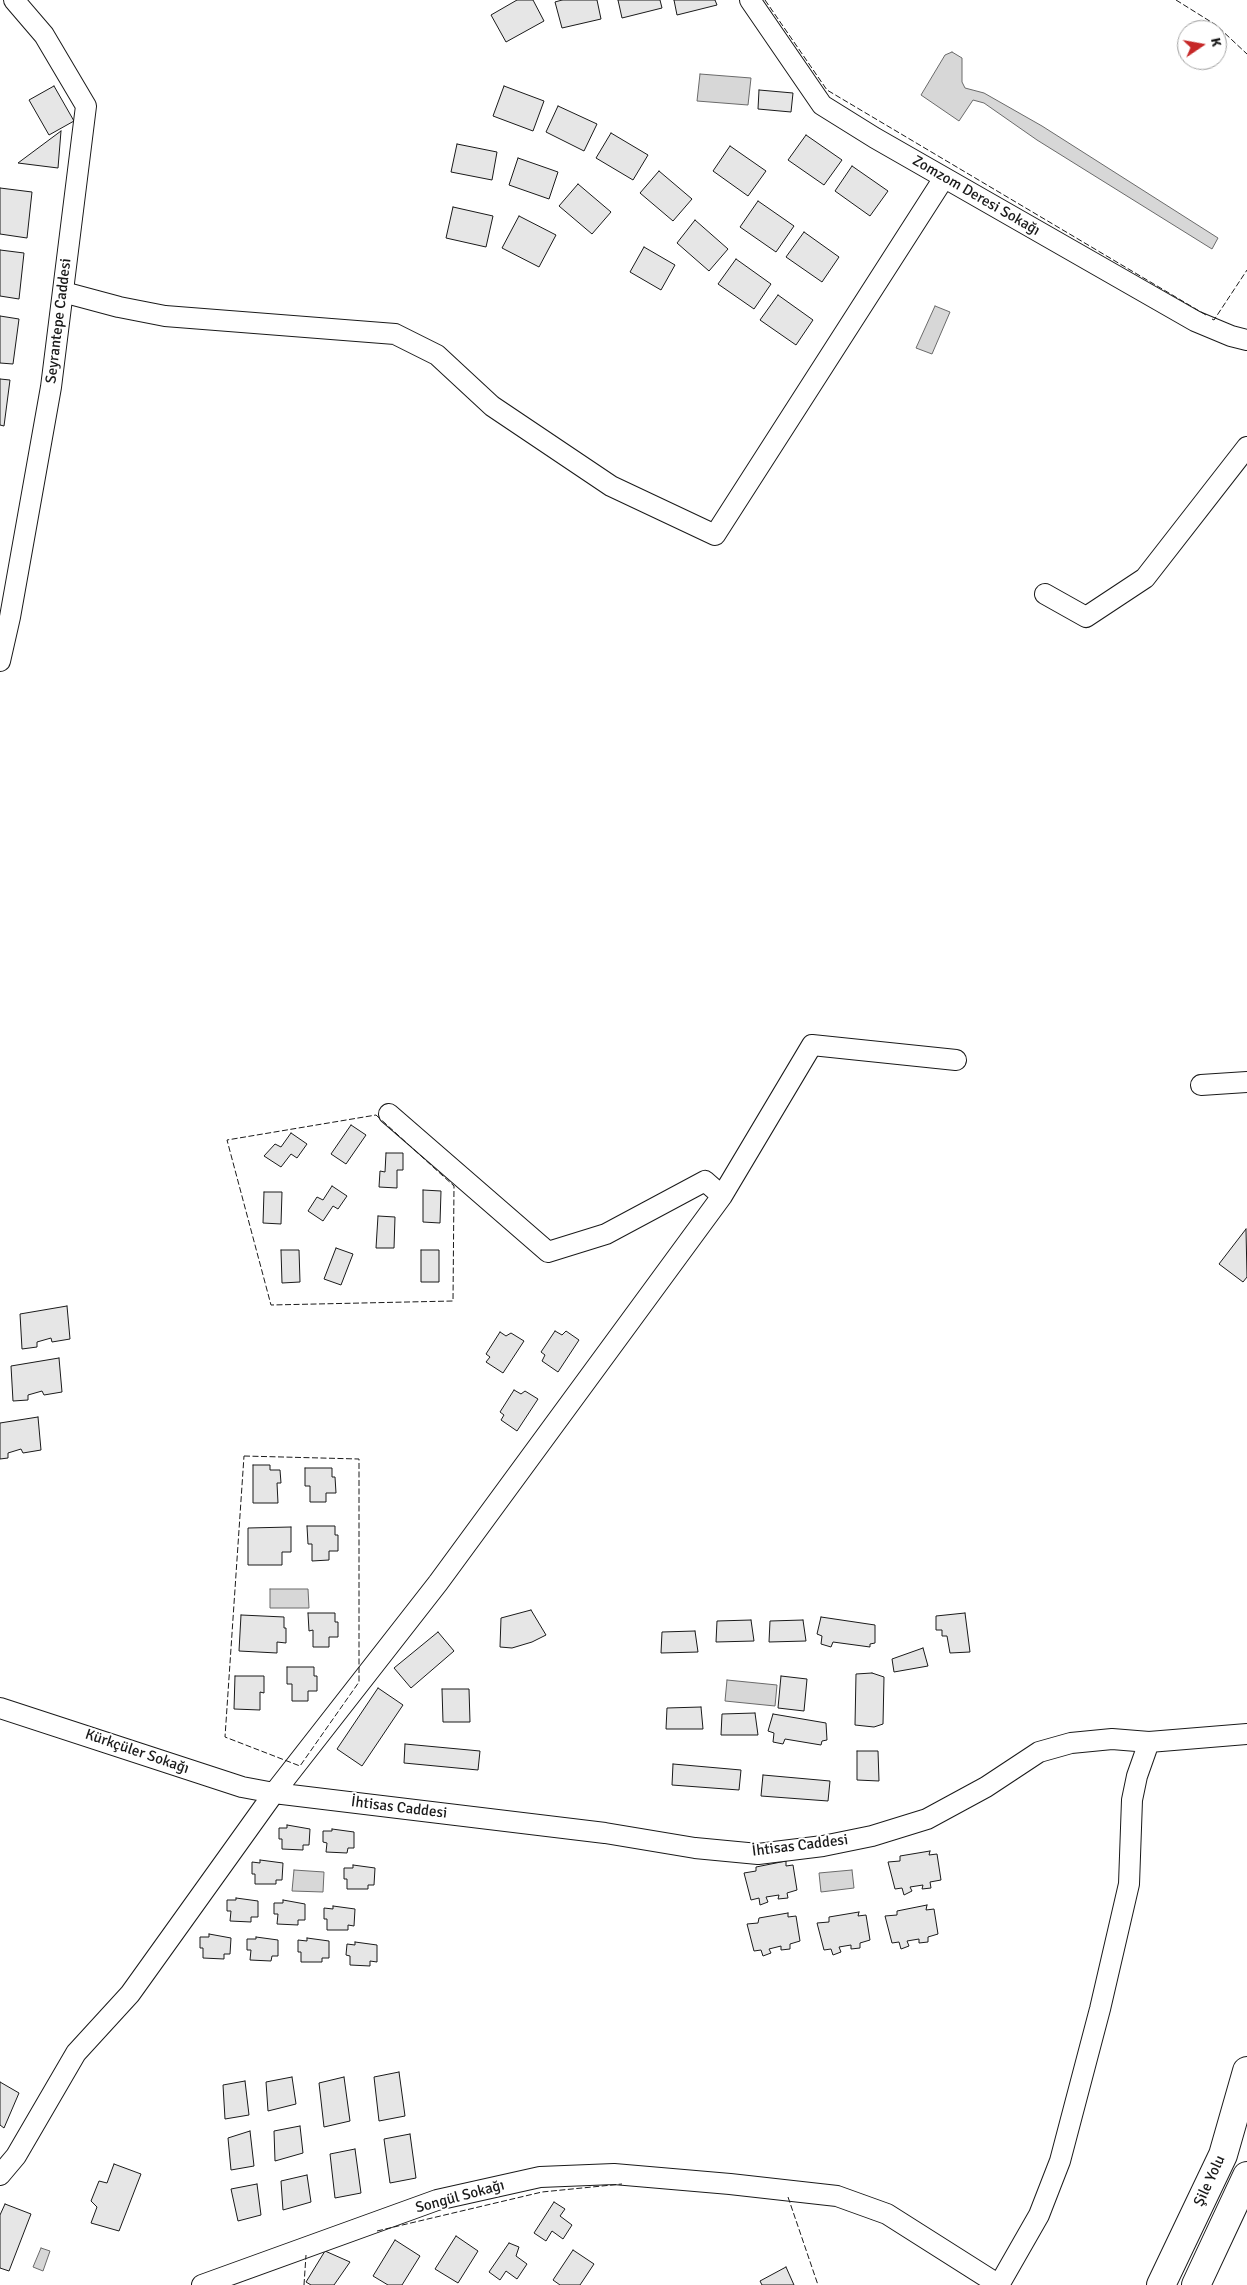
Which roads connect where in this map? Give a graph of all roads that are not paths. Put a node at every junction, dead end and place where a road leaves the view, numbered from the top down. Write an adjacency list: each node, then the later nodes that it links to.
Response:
1 (14, 0): 4 (street, Seyrantepe Caddesi)
2 (750, 0): 3 (street, Zomzom Deresi Sokağı)
3 (944, 178): 4 (street); 5 (street, Zomzom Deresi Sokağı)
4 (64, 292): 8 (street, Seyrantepe Caddesi)
5 (1247, 340)
6 (1247, 447): 7 (street)
7 (1045, 594)
8 (0, 661)
9 (956, 1060): 13 (street)
10 (1247, 1082): 11 (street)
11 (1201, 1085)
12 (389, 1114): 13 (street)
13 (722, 1196): 17 (street)
14 (0, 1708): 17 (street, Kürkçüler Sokağı)
15 (1247, 1734): 16 (street, İhtisas Caddesi)
16 (1149, 1742): 17 (street, İhtisas Caddesi); 22 (street)
17 (274, 1793): 19 (street)
18 (1247, 2071): 23 (highway, Şile Yolu)
19 (0, 2176)
20 (1247, 2176): 24 (highway, Şile Yolu)
21 (202, 2285): 22 (street, Songül Sokağı)
22 (999, 2285)
23 (1161, 2285)
24 (1196, 2285)

